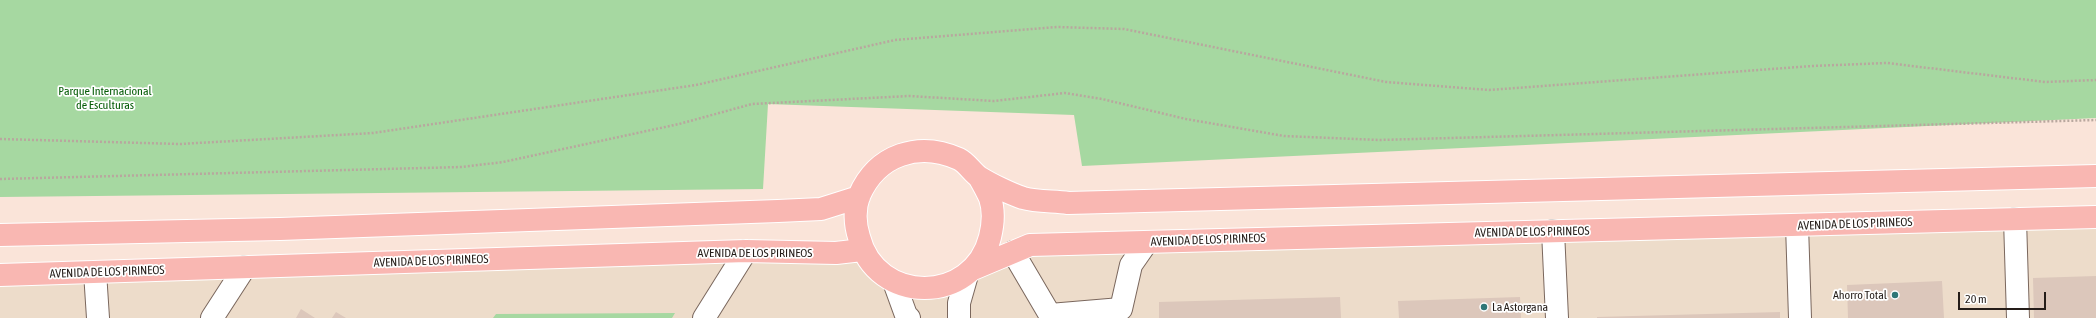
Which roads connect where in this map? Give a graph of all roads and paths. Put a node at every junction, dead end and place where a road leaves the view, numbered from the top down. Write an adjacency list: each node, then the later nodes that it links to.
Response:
1 (2096, 80): 3 (path)
2 (2096, 120): 6 (path)
3 (0, 139)
4 (2096, 176): 5 (main road)
5 (979, 177): 7 (main road); 19 (main road)
6 (0, 179)
7 (859, 197): 12 (main road); 14 (main road)
8 (2096, 217): 9 (main road, AVENIDA DE LOS PIRINEOS)
9 (2015, 219): 10 (main road, AVENIDA DE LOS PIRINEOS); 29 (street)
10 (1797, 225): 11 (main road, AVENIDA DE LOS PIRINEOS); 28 (street)
11 (1553, 231): 13 (main road, AVENIDA DE LOS PIRINEOS); 27 (street)
12 (0, 235)
13 (1147, 242): 16 (main road, AVENIDA DE LOS PIRINEOS); 16 (street)
14 (862, 250): 15 (main road, AVENIDA DE LOS PIRINEOS); 21 (main road)
15 (746, 251): 17 (main road, AVENIDA DE LOS PIRINEOS); 24 (street)
16 (1013, 252): 19 (main road, AVENIDA DE LOS PIRINEOS)
17 (245, 267): 18 (main road, AVENIDA DE LOS PIRINEOS); 23 (street)
18 (95, 272): 20 (main road, AVENIDA DE LOS PIRINEOS); 22 (street)
19 (969, 272): 21 (main road); 26 (street)
20 (0, 275)
21 (894, 282): 25 (street)
22 (98, 318)
23 (212, 318)
24 (704, 318)
25 (909, 318)
26 (958, 318)
27 (1557, 318)
28 (1800, 318)
29 (2018, 318)

